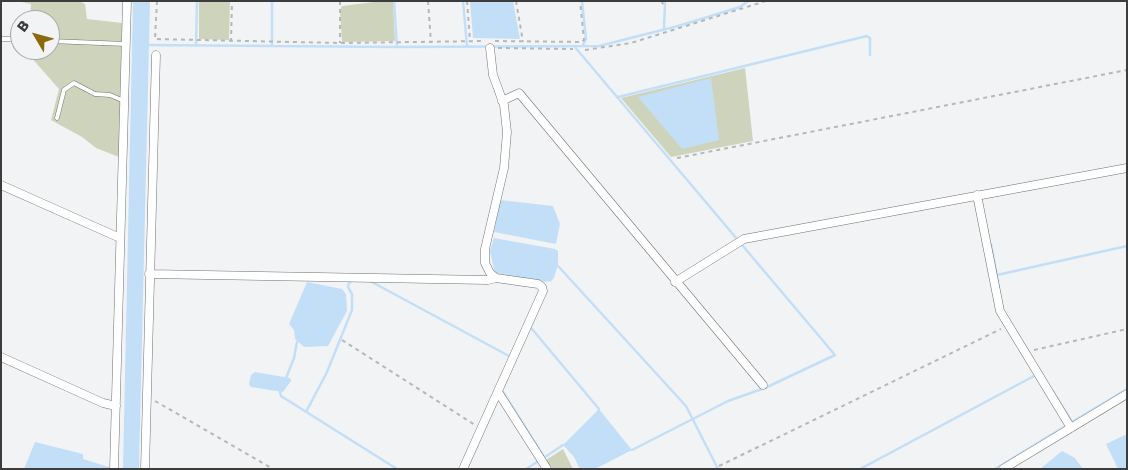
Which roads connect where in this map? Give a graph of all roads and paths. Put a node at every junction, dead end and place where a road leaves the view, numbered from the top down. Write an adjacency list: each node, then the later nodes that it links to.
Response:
1 (127, 1): 18 (street)
2 (157, 1): 14 (path)
3 (232, 1): 14 (path)
4 (340, 1): 16 (path)
5 (428, 1): 17 (path)
6 (467, 1): 13 (path)
7 (516, 1): 15 (path)
8 (580, 1): 15 (path)
9 (661, 1): 11 (path)
10 (766, 1): 21 (path)
11 (664, 5)
12 (60, 41): 18 (lane)
13 (470, 41): 15 (path); 17 (path)
14 (231, 42): 16 (path)
15 (523, 42)
16 (340, 43): 17 (path)
17 (431, 43)
18 (126, 44): 24 (street)
19 (490, 48): 20 (path); 25 (street)
20 (573, 49)
21 (585, 50)
22 (156, 55): 32 (street)
23 (1127, 70): 27 (path)
24 (124, 101): 26 (lane); 31 (street)
25 (502, 102): 33 (street); 34 (street)
26 (57, 118)
27 (677, 158)
28 (1127, 168): 30 (street)
29 (1, 185): 31 (street)
30 (977, 195): 34 (street); 35 (street)
31 (120, 238): 44 (street)
32 (149, 274): 33 (street); 43 (street)
33 (496, 278): 41 (street)
34 (675, 282): 40 (street)
35 (1007, 326): 38 (street); 47 (path)
36 (1127, 329): 38 (path)
37 (342, 340): 46 (path)
38 (1024, 353): 45 (street)
39 (1, 357): 44 (street)
40 (763, 385)
41 (498, 392): 46 (street); 52 (street)
42 (1127, 394): 45 (street)
43 (146, 396): 49 (street); 50 (path)
44 (116, 406): 48 (street)
45 (1071, 428): 53 (street)
46 (481, 429): 51 (street)
47 (719, 466)
48 (114, 469)
49 (145, 469)
50 (273, 469)
51 (463, 469)
52 (547, 469)
53 (1003, 469)

